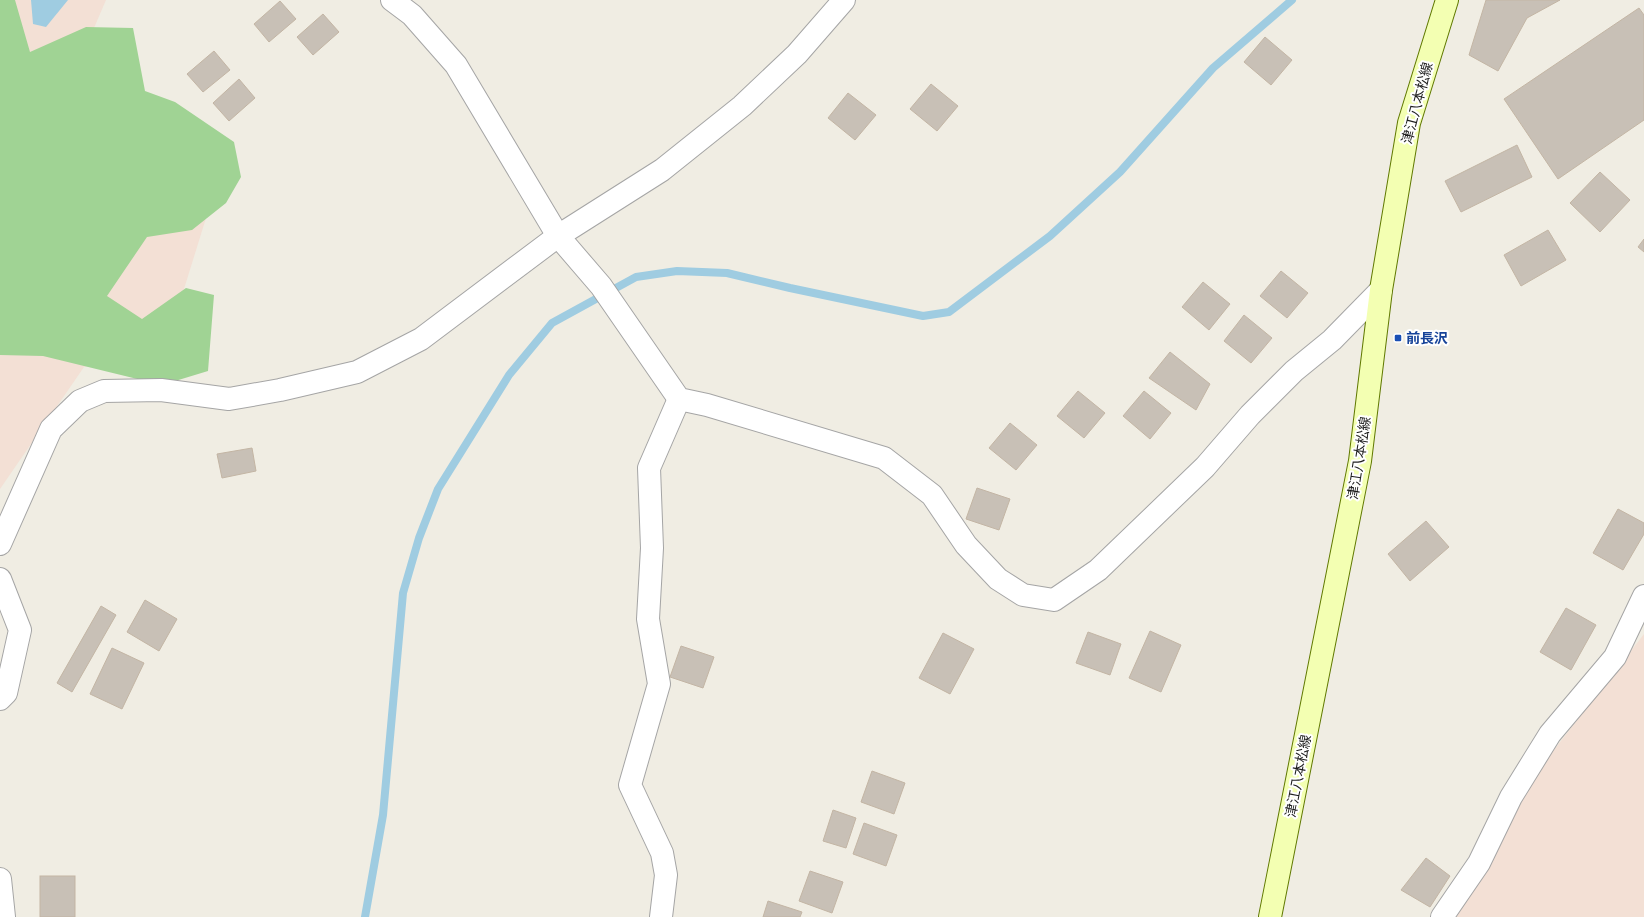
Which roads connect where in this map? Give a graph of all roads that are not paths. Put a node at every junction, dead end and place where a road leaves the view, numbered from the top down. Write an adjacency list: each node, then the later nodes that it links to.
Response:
1 (392, 0): 4 (street)
2 (844, 0): 4 (street)
3 (1447, 0): 5 (main road, 津江八本松線)
4 (558, 236): 6 (street); 7 (street)
5 (1381, 290): 6 (street); 14 (main road, 津江八本松線)
6 (679, 399): 13 (street)
7 (0, 544)
8 (0, 579): 10 (street)
9 (1644, 596): 15 (street)
10 (0, 699)
11 (0, 879): 12 (street)
12 (4, 917)
13 (661, 917)
14 (1270, 917)
15 (1442, 917)

